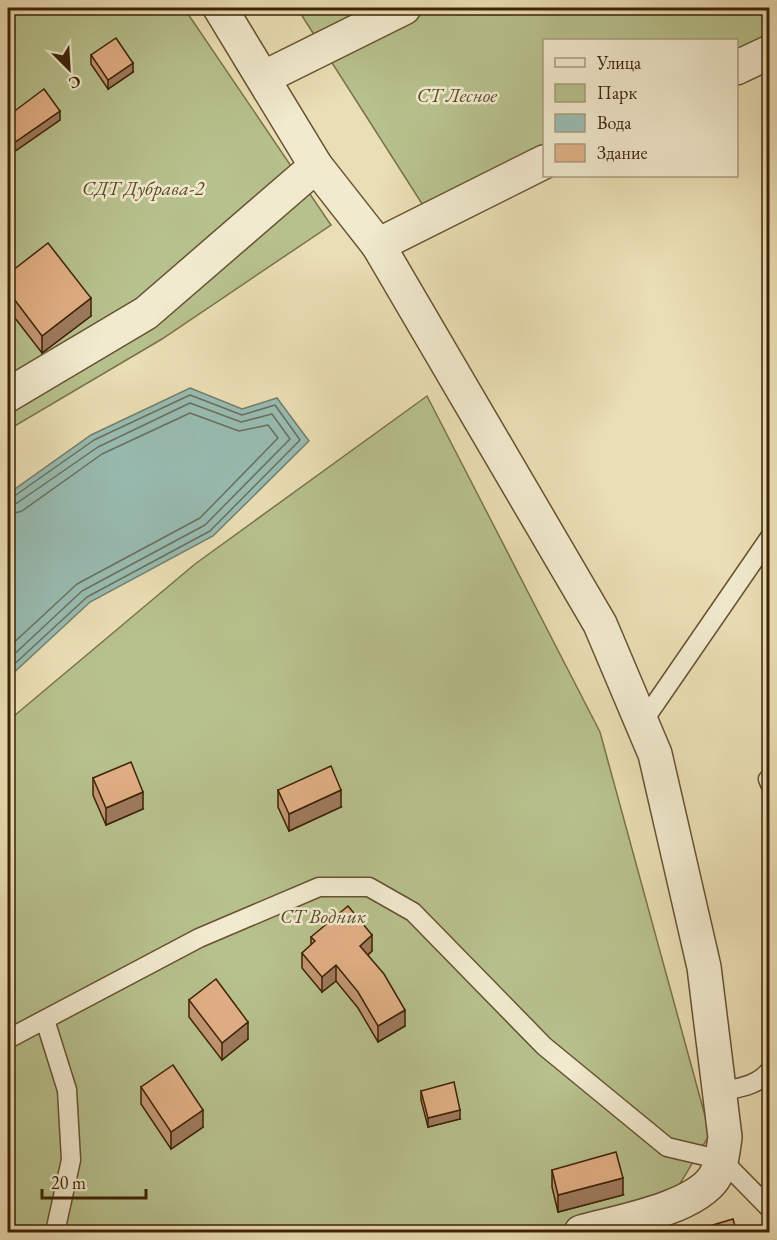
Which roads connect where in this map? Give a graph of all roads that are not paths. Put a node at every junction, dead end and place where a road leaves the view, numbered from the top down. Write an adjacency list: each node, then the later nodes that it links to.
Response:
1 (220, 8): 5 (street)
2 (404, 8): 5 (street)
3 (770, 52): 4 (street)
4 (738, 67)
5 (264, 77): 7 (street)
6 (543, 162): 8 (street)
7 (316, 166): 8 (street); 9 (street)
8 (378, 244): 11 (street)
9 (8, 395)
10 (770, 537): 11 (lane)
11 (642, 723): 15 (street)
12 (45, 1020): 13 (lane); 16 (lane); 18 (lane)
13 (8, 1039)
14 (770, 1070): 15 (lane)
15 (719, 1092): 16 (street)
16 (722, 1160): 17 (lane); 19 (street)
17 (770, 1209)
18 (55, 1233)
19 (581, 1233)

